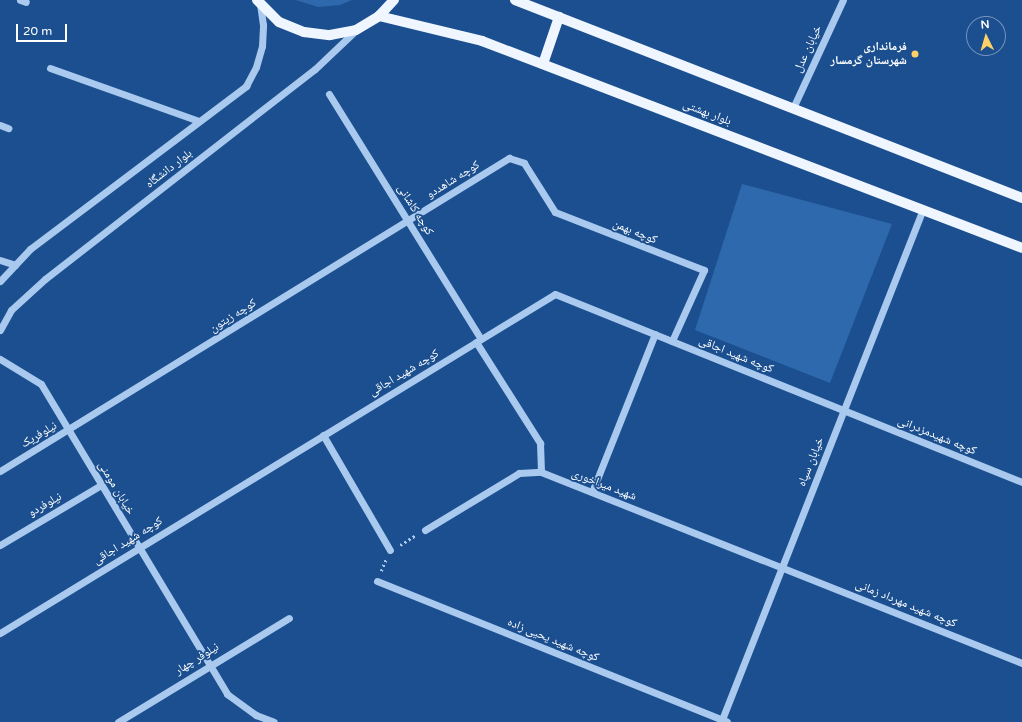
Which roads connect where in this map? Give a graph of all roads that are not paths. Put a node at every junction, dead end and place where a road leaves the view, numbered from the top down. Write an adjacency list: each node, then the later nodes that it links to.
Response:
1 (394, 0): 5 (main road)
2 (515, 0): 6 (main road)
3 (843, 0): 11 (street, خیابان عدل)
4 (258, 2): 7 (main road); 12 (street, بلوار دانشگاه)
5 (379, 16): 7 (main road); 8 (main road, بلوار بهشتی)
6 (559, 17): 8 (main road); 11 (main road)
7 (356, 30): 23 (street, بلوار دانشگاه)
8 (543, 64): 17 (main road, بلوار بهشتی)
9 (50, 68): 12 (street)
10 (329, 94): 18 (street, کوچه کاشانی)
11 (793, 108): 16 (main road)
12 (199, 121): 21 (street, بلوار دانشگاه)
13 (0, 125): 14 (street)
14 (8, 128)
15 (509, 158): 18 (street, کوچه شاهددو); 26 (street, کوچه بهمن)
16 (1022, 198)
17 (923, 209): 19 (main road, بلوار بهشتی); 28 (street, خیابان سپاه)
18 (408, 220): 25 (street, کوچه کاشانی); 29 (street, کوچه زیتون)
19 (1022, 248)
20 (0, 260): 21 (street)
21 (15, 265): 22 (street, بلوار دانشگاه)
22 (0, 281)
23 (0, 330)
24 (655, 334): 25 (street, کوچه شهید اجاقی); 26 (street, کوچه شهید اجاقی); 35 (street)
25 (478, 341): 30 (street, کوچه شهید اجاقی); 32 (street, کوچه کاشانی)
26 (672, 341): 28 (street, کوچه شهید اجاقی)
27 (0, 358): 29 (street, خیابان مومنی)
28 (844, 410): 33 (street, کوچه شهیدمزدرانی); 40 (street, خیابان سپاه)
29 (68, 430): 31 (street, نیلوفریک); 34 (street, خیابان مومنی)
30 (322, 435): 38 (street, کوچه شهید اجاقی); 39 (street)
31 (0, 471)
32 (541, 472): 35 (street, شهید میراخوری); 36 (street, شهید میراخوری)
33 (1022, 482)
34 (102, 485): 37 (street, نیلوفردو); 38 (street, خیابان مومنی)
35 (592, 492): 40 (street, شهید میراخوری)
36 (425, 530)
37 (0, 545)
38 (139, 547): 43 (street, کوچه شهید اجاقی); 45 (street, خیابان مومنی)
39 (390, 550)
40 (782, 566): 44 (street, کوچه شهید مهرداد زمانی); 46 (street, خیابان سپاه)
41 (377, 581): 46 (street, کوچه شهید یحیی زاده)
42 (289, 618): 45 (street, نیلوفر چهار)
43 (0, 633)
44 (1022, 663)
45 (209, 664): 47 (street, نیلوفر چهار); 48 (street, خیابان مومنی)
46 (723, 721)
47 (118, 722)
48 (274, 722)

